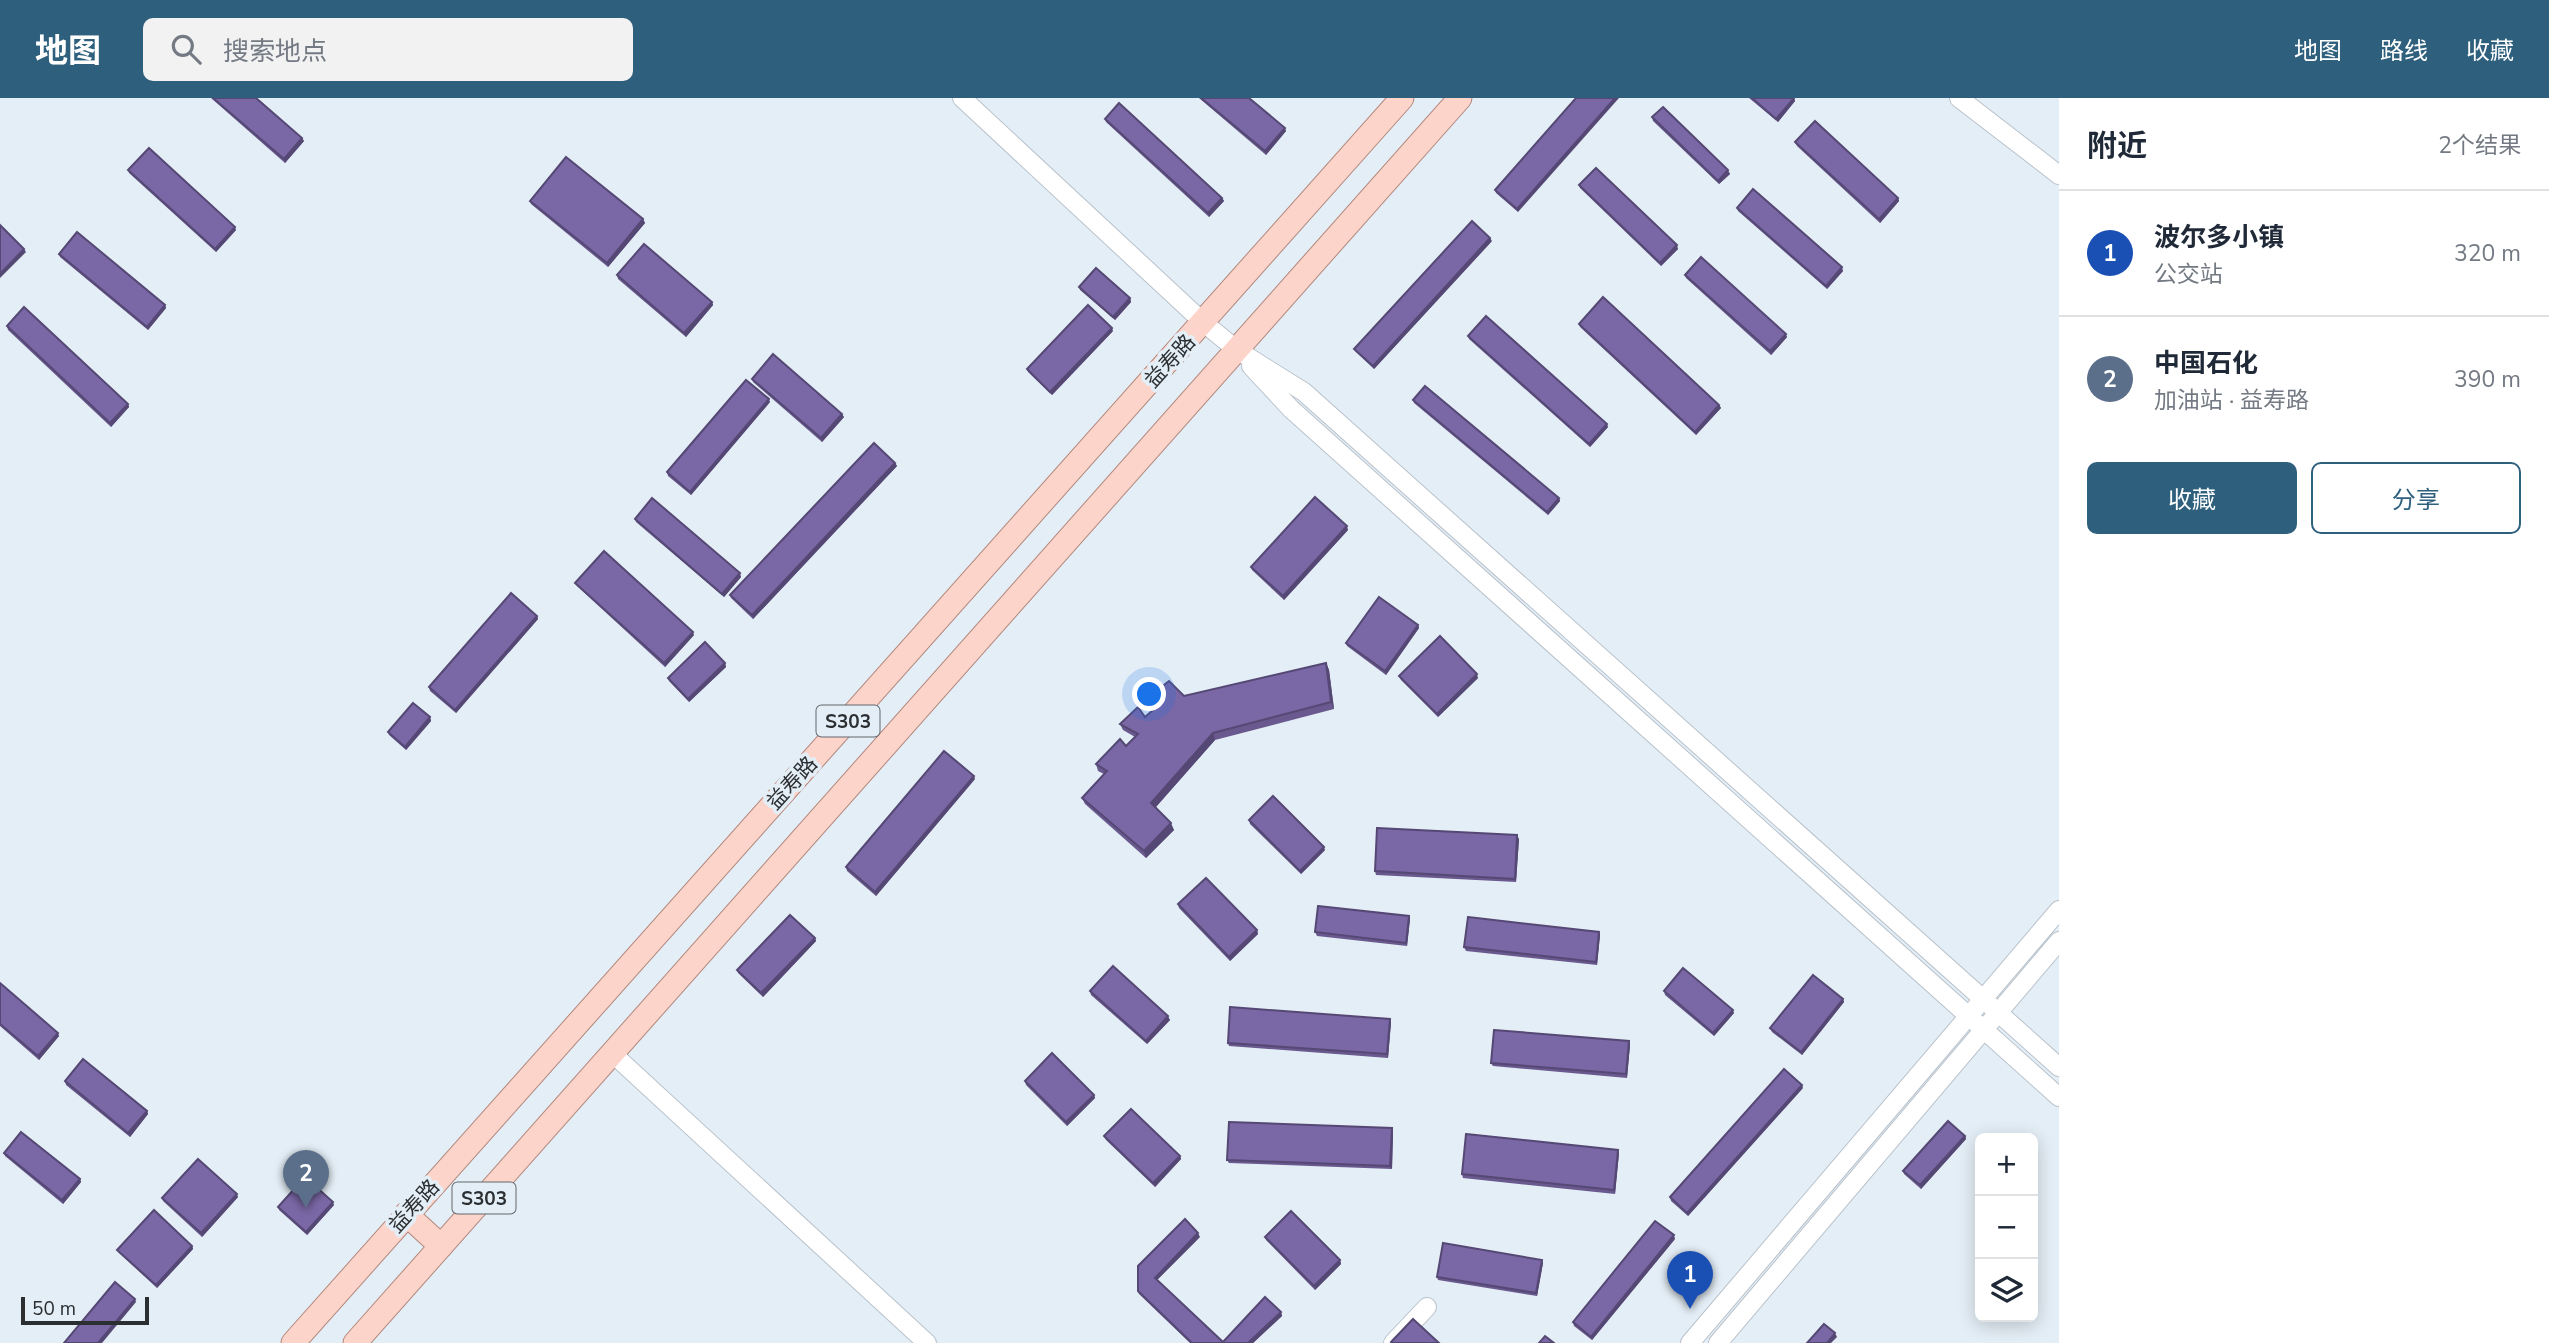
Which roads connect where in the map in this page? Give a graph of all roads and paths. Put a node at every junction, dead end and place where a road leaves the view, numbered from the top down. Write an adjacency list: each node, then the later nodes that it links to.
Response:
1 (962, 98): 6 (street)
2 (1402, 98): 6 (main road, 益寿路 / S303)
3 (1460, 98): 7 (main road, 益寿路 / S303)
4 (1959, 98): 5 (street)
5 (2059, 175)
6 (1204, 323): 7 (street); 17 (main road, 益寿路 / S303)
7 (1237, 350): 10 (street); 12 (street); 14 (main road, 益寿路 / S303)
8 (2059, 910): 10 (street)
9 (2059, 942): 11 (street)
10 (1983, 999): 11 (street); 12 (street)
11 (1998, 1013): 13 (street); 15 (street)
12 (1969, 1016): 13 (street); 24 (street)
13 (1984, 1030): 16 (street); 25 (street)
14 (613, 1054): 18 (main road, 益寿路 / S303); 22 (street)
15 (2059, 1067)
16 (2059, 1097)
17 (406, 1214): 18 (main road); 20 (main road, 益寿路 / S303)
18 (441, 1246): 21 (main road, 益寿路 / S303)
19 (1427, 1307): 23 (street)
20 (293, 1343)
21 (355, 1343)
22 (927, 1343)
23 (1393, 1343)
24 (1690, 1343)
25 (1718, 1343)

